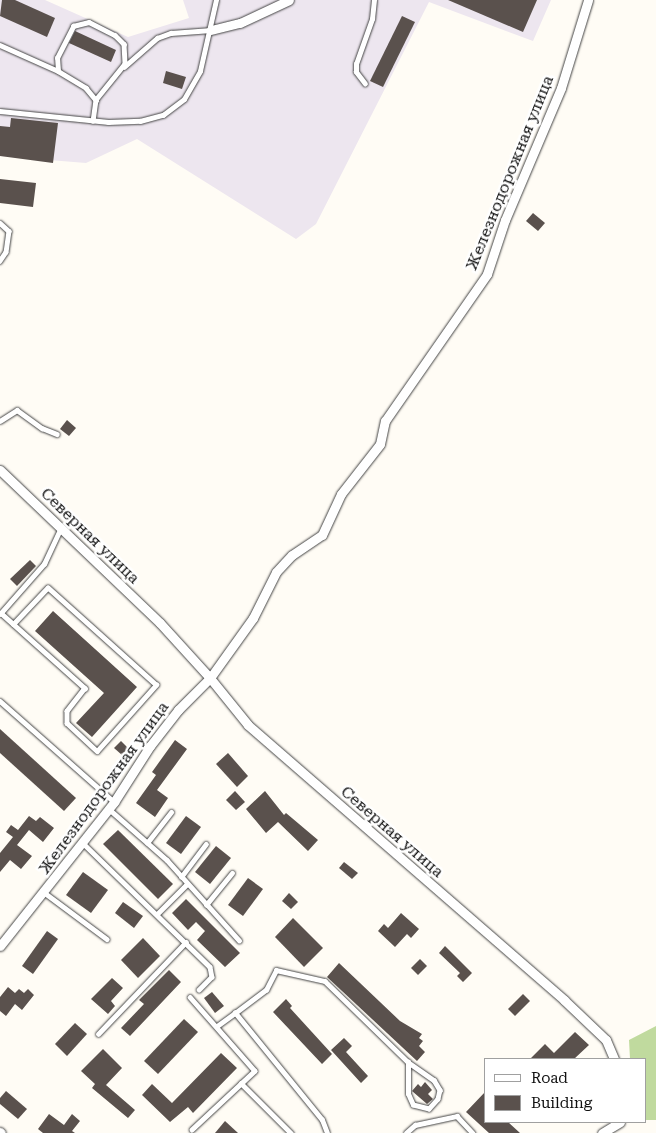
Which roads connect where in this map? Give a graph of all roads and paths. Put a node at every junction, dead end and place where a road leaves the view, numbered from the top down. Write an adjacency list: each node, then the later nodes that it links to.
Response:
1 (221, 0): 5 (lane)
2 (289, 0): 6 (street)
3 (374, 0): 10 (lane)
4 (588, 0): 22 (street, Железнодорожная улица)
5 (216, 2): 6 (lane)
6 (211, 30): 8 (lane); 13 (lane)
7 (0, 45): 9 (lane)
8 (123, 68): 9 (lane); 11 (lane)
9 (58, 71): 11 (lane)
10 (365, 84)
11 (96, 100): 13 (lane)
12 (0, 111): 13 (lane)
13 (93, 121)
14 (0, 223): 15 (lane)
15 (0, 261)
16 (0, 421): 17 (lane)
17 (57, 434)
18 (0, 470): 19 (street, Северная улица)
19 (60, 529): 20 (lane); 22 (street, Северная улица)
20 (1, 613): 21 (lane)
21 (14, 624): 21 (lane)
22 (210, 678): 24 (street, Железнодорожная улица); 44 (street, Северная улица)
23 (0, 701): 24 (lane)
24 (111, 806): 26 (street, Железнодорожная улица); 27 (lane)
25 (171, 812): 27 (lane)
26 (83, 843): 32 (street, Железнодорожная улица); 34 (lane)
27 (147, 843): 30 (lane)
28 (206, 844): 30 (lane)
29 (232, 873): 33 (lane)
30 (181, 876): 31 (lane)
31 (187, 884): 33 (lane); 34 (lane)
32 (45, 893): 35 (lane); 38 (street, Железнодорожная улица)
33 (206, 905): 36 (lane)
34 (157, 914): 37 (lane)
35 (107, 939)
36 (239, 940)
37 (186, 942): 39 (lane); 43 (lane)
38 (0, 946)
39 (199, 990)
40 (190, 997): 42 (lane)
41 (235, 1013): 42 (lane); 45 (lane); 50 (lane)
42 (217, 1026): 46 (lane)
43 (98, 1034)
44 (614, 1058)
45 (408, 1062): 45 (lane)
46 (241, 1083): 48 (lane); 49 (lane)
47 (618, 1123): 53 (street)
48 (192, 1130)
49 (291, 1133)
50 (327, 1133)
51 (406, 1133): 52 (lane)
52 (473, 1133)
53 (602, 1133)

